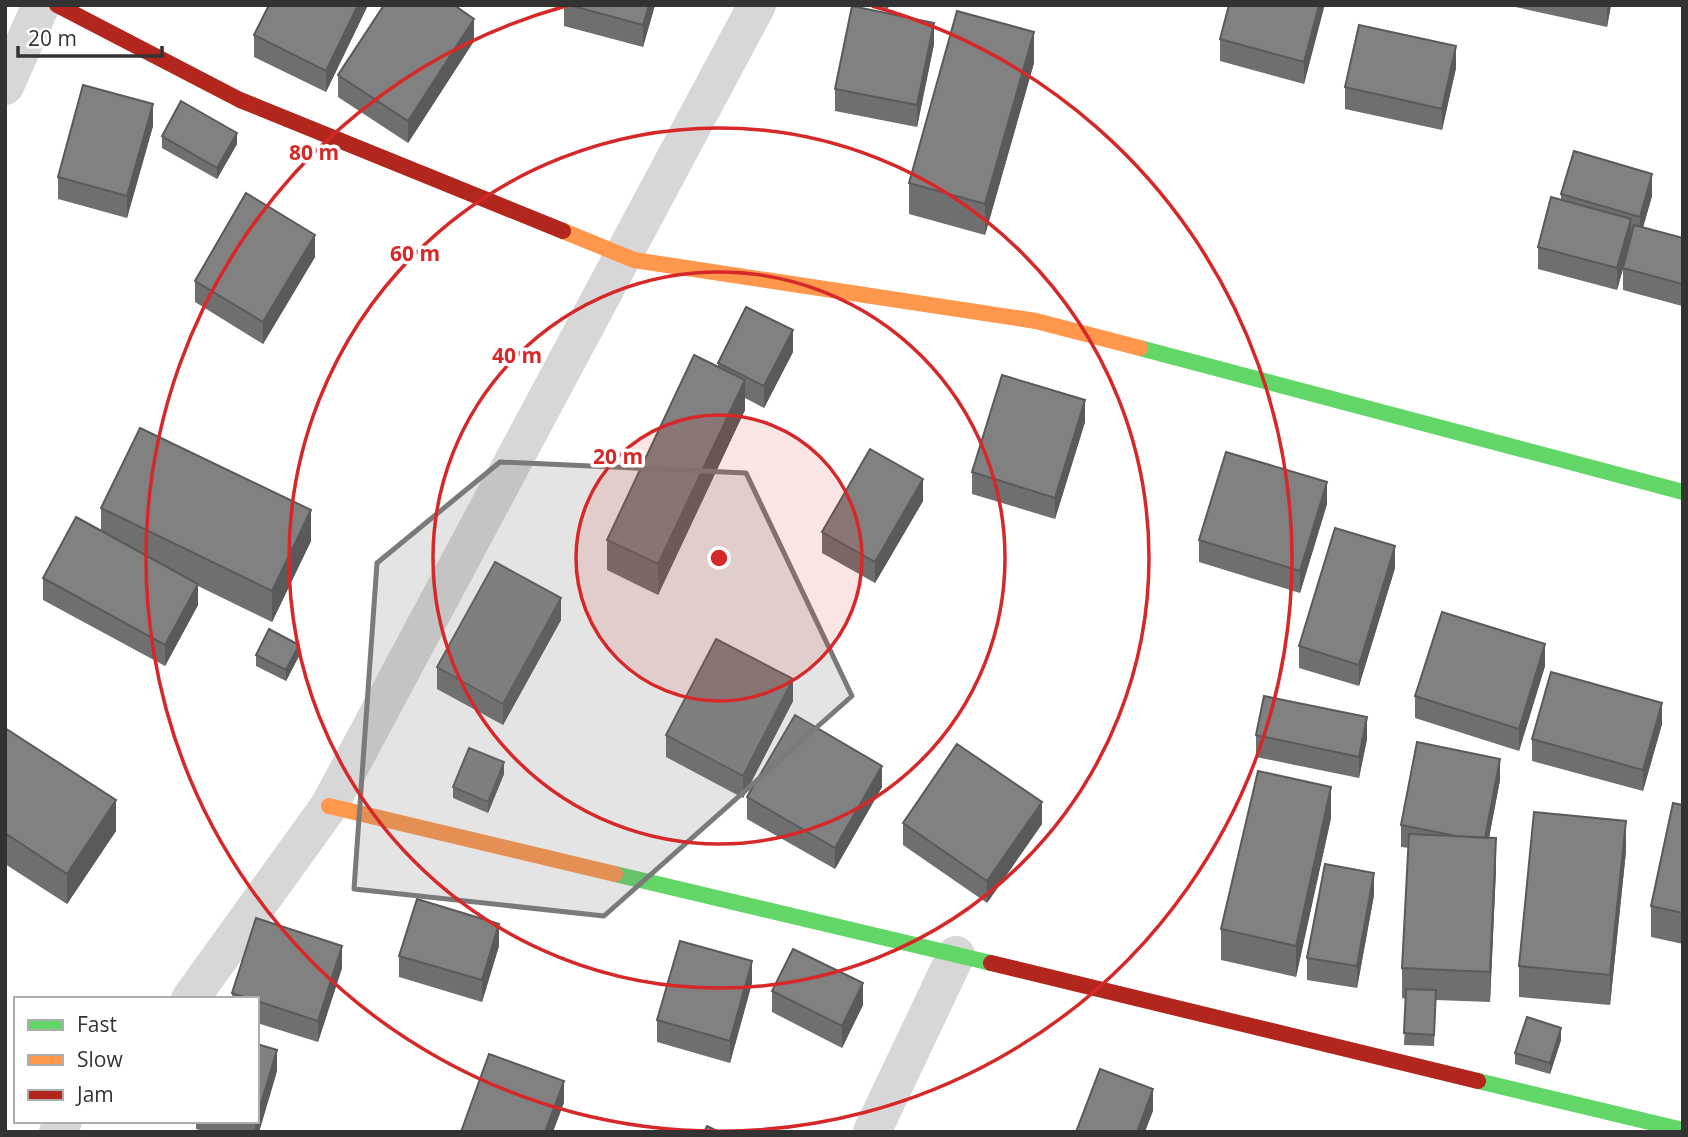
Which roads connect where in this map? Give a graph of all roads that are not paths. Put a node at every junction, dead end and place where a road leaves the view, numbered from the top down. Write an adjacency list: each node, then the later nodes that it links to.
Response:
1 (41, 5): 4 (street)
2 (57, 5): 5 (street)
3 (757, 5): 5 (street)
4 (5, 86)
5 (623, 255): 6 (street); 7 (street)
6 (1683, 492)
7 (329, 806): 8 (street); 9 (street)
8 (956, 955): 10 (street); 11 (street)
9 (191, 997)
10 (1683, 1130)
11 (872, 1132)

